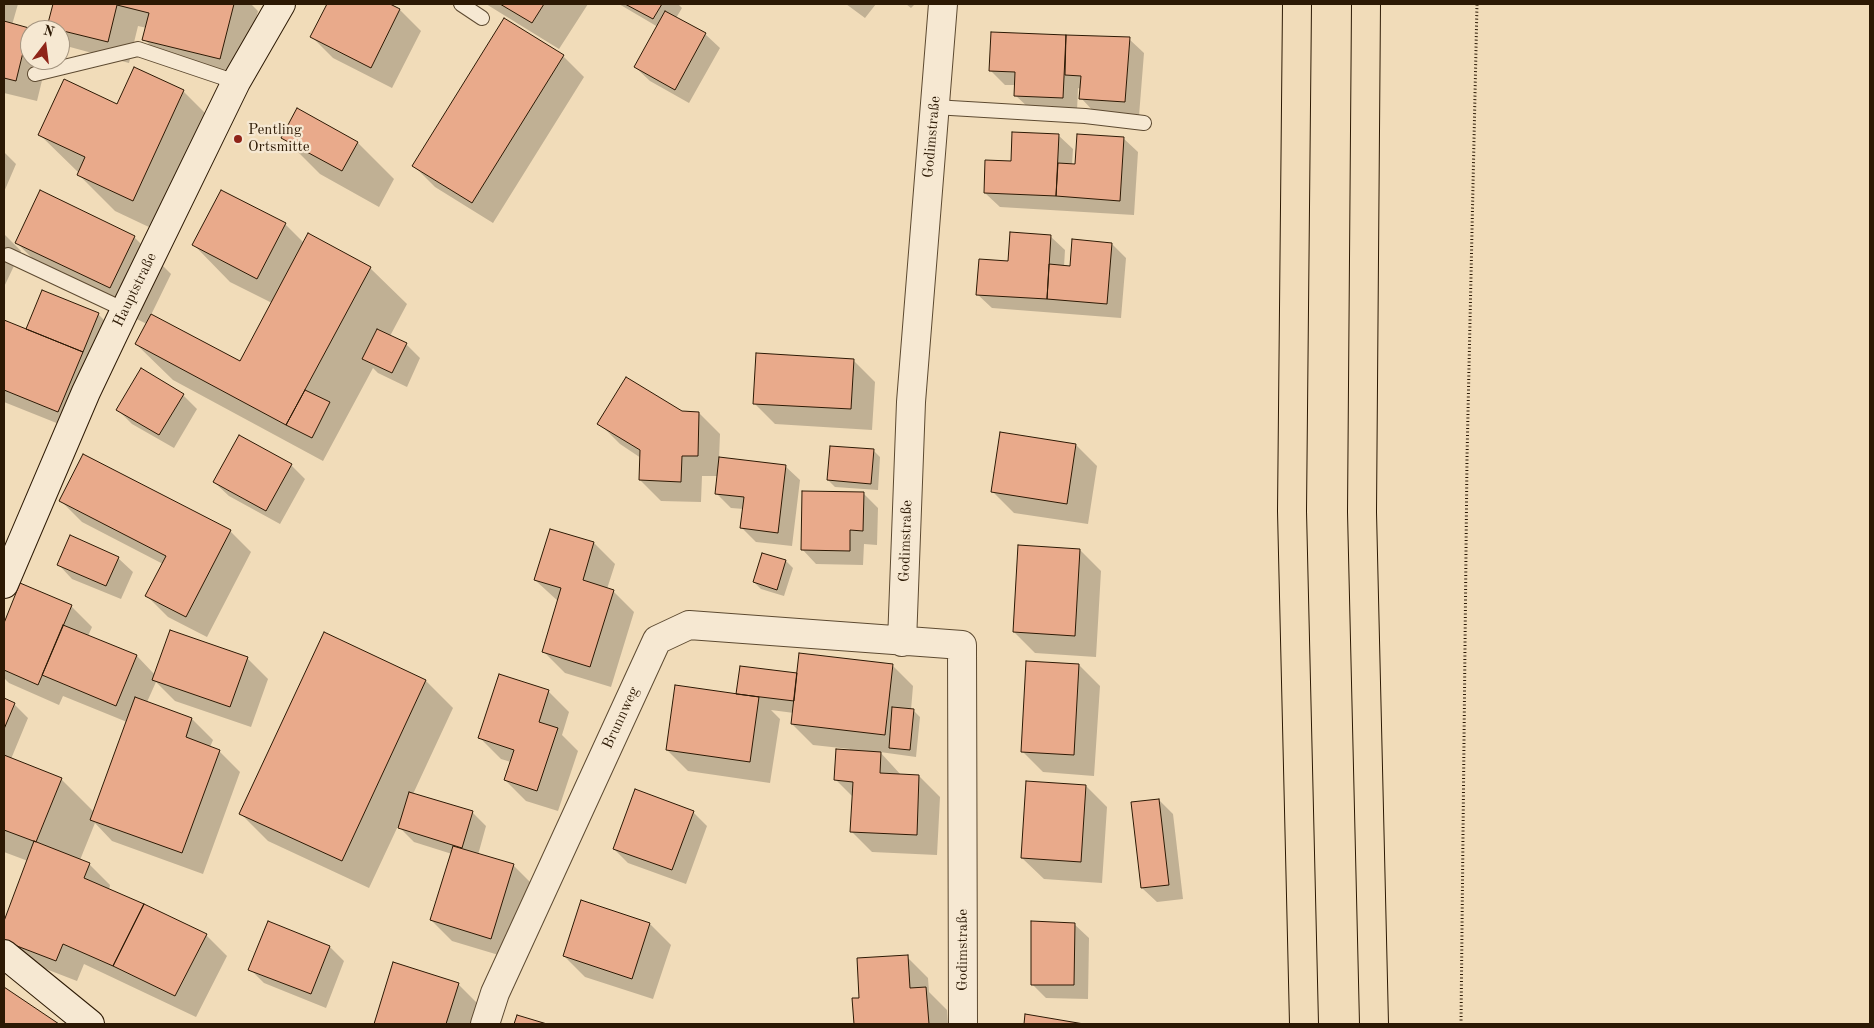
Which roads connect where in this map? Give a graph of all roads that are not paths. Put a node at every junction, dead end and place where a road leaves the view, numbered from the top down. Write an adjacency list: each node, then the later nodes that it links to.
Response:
1 (281, 4): 8 (street, Hauptstraße)
2 (461, 4): 6 (lane)
3 (943, 4): 9 (street, Godimstraße)
4 (1297, 4): 19 (highway)
5 (1366, 4): 20 (highway)
6 (482, 18)
7 (35, 74): 8 (lane)
8 (236, 82): 12 (street, Hauptstraße)
9 (934, 107): 10 (lane); 14 (street, Godimstraße)
10 (1144, 123)
11 (8, 255): 12 (lane)
12 (125, 310): 13 (street, Hauptstraße)
13 (4, 582)
14 (902, 642): 17 (street, Brunnweg); 18 (street, Godimstraße)
15 (4, 954): 16 (street)
16 (90, 1024)
17 (486, 1024)
18 (963, 1024)
19 (1304, 1024)
20 (1374, 1024)

